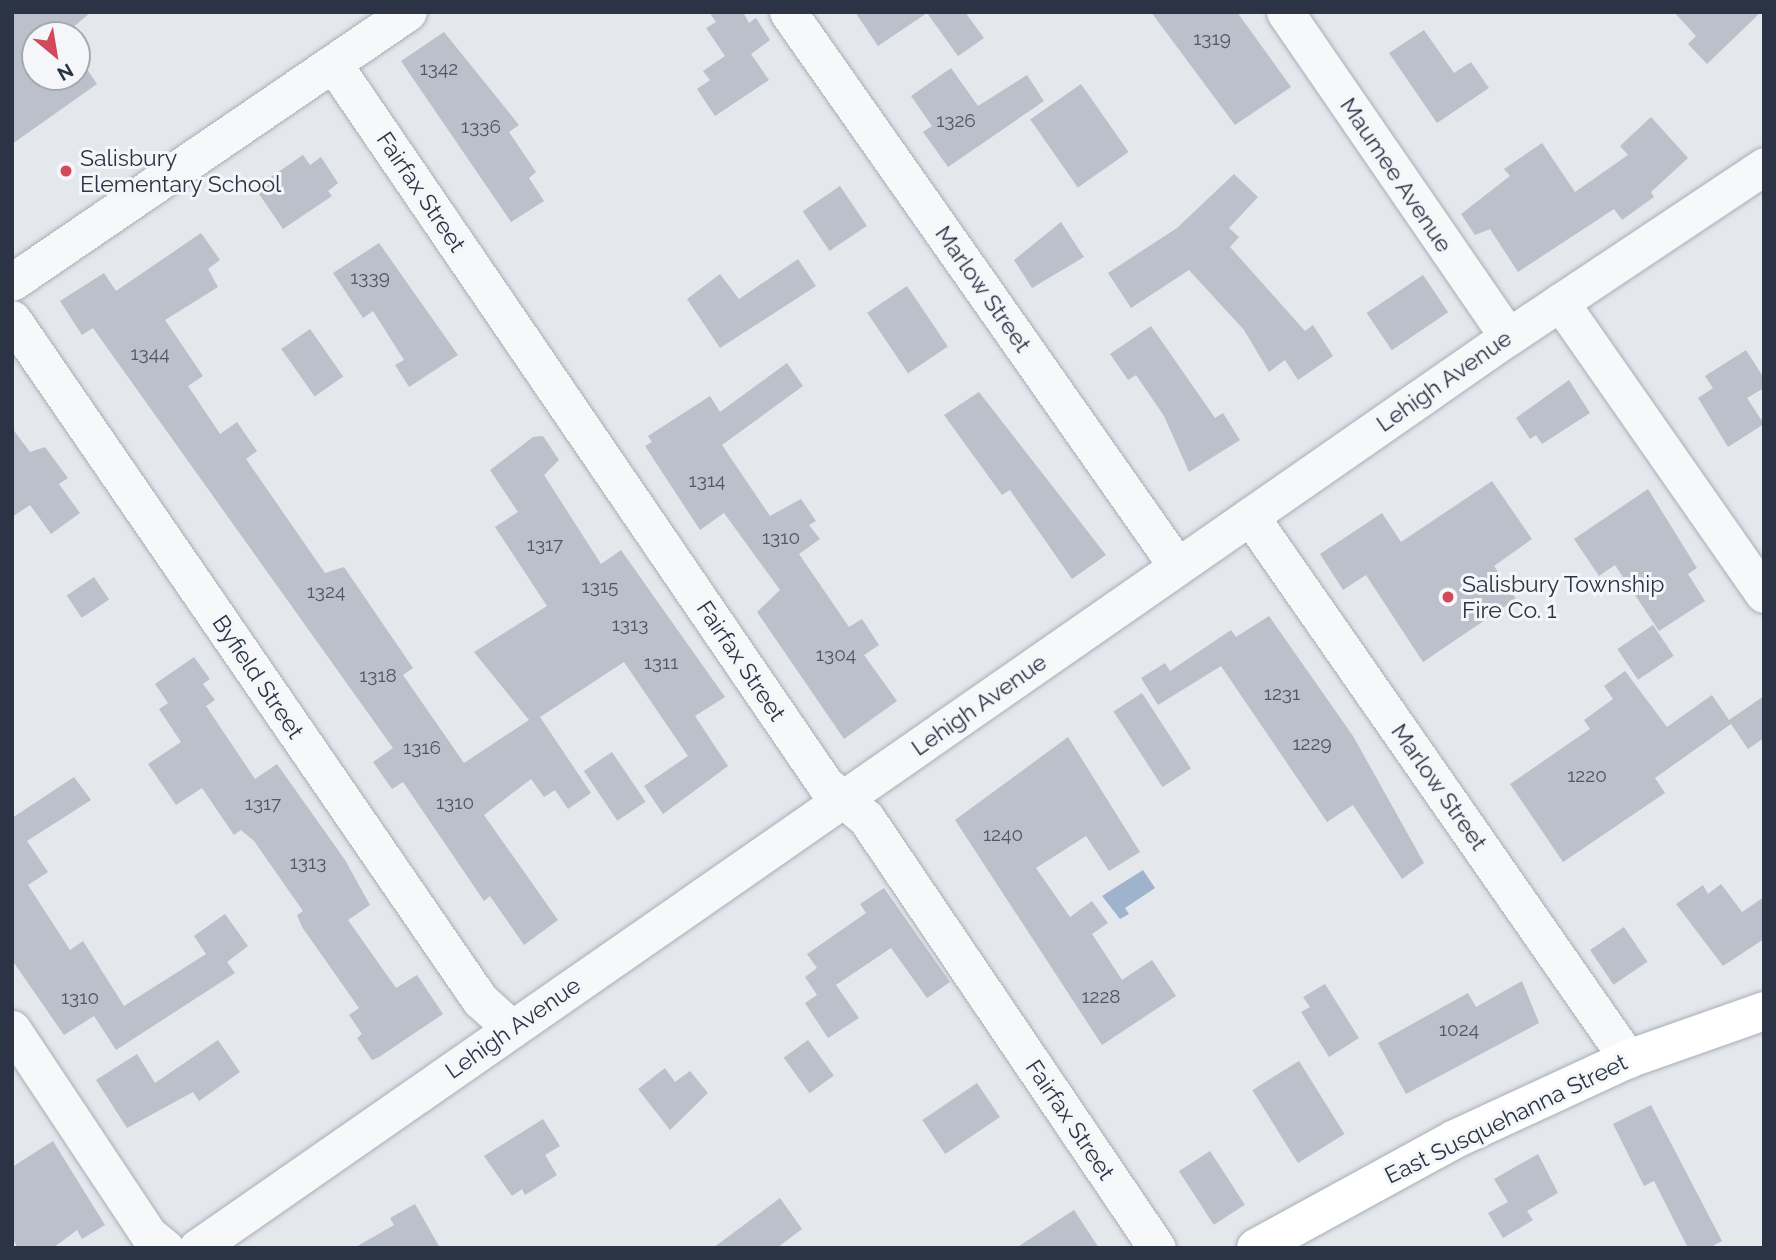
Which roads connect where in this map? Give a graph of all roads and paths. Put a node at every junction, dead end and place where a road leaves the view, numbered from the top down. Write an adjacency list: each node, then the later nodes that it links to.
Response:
1 (408, 12): 4 (street)
2 (788, 12): 11 (street, Marlow Street)
3 (1285, 12): 9 (street, Maumee Avenue)
4 (334, 65): 6 (street); 13 (street, Fairfax Street)
5 (1764, 166): 7 (street, Lehigh Avenue)
6 (12, 282)
7 (1560, 302): 9 (street, Lehigh Avenue); 12 (street)
8 (12, 319): 16 (street, Byfield Street)
9 (1508, 337): 10 (street, Lehigh Avenue)
10 (1250, 516): 11 (street, Lehigh Avenue); 17 (street, Marlow Street)
11 (1177, 566): 13 (street, Lehigh Avenue)
12 (1764, 594)
13 (845, 799): 16 (street, Lehigh Avenue); 20 (street, Fairfax Street)
14 (1764, 1011): 17 (main road, East Susquehanna Street)
15 (12, 1029): 18 (street)
16 (512, 1029): 19 (street, Lehigh Avenue)
17 (1628, 1059): 21 (main road, East Susquehanna Street)
18 (165, 1248)
19 (197, 1248)
20 (1157, 1248)
21 (1256, 1248)

